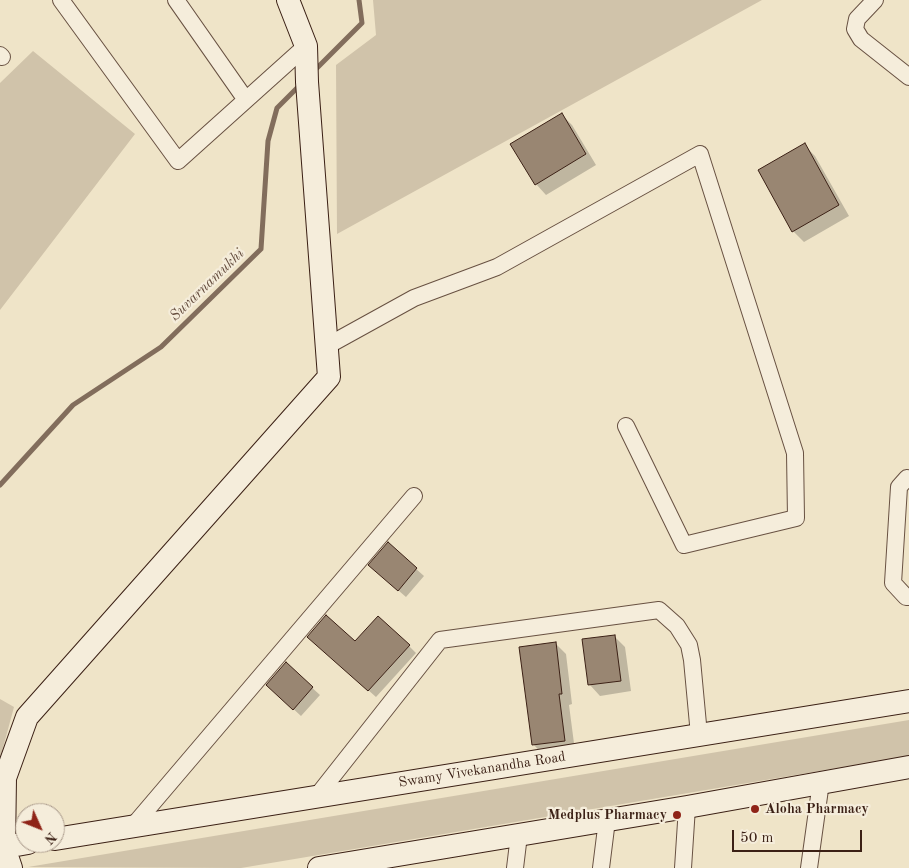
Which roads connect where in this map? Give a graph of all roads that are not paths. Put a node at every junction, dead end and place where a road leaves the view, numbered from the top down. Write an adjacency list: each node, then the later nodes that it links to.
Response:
1 (61, 0): 7 (street)
2 (176, 0): 7 (street)
3 (288, 0): 5 (main road)
4 (870, 2): 6 (street)
5 (306, 47): 7 (street); 8 (main road)
6 (909, 77)
7 (246, 100)
8 (327, 346): 9 (street); 23 (main road)
9 (626, 426)
10 (907, 478): 12 (street)
11 (414, 496): 20 (street)
12 (909, 597)
13 (909, 701): 14 (main road, Swamy Vivekanandha Road)
14 (699, 735): 17 (main road, Swamy Vivekanandha Road); 17 (street)
15 (909, 767): 16 (main road)
16 (821, 782): 18 (main road); 28 (street)
17 (317, 796): 20 (main road, Swamy Vivekanandha Road)
18 (687, 807): 19 (main road); 27 (street)
19 (607, 820): 21 (main road); 26 (street)
20 (133, 826): 22 (main road, Swamy Vivekanandha Road)
21 (519, 834): 24 (main road); 25 (street)
22 (65, 837)
23 (5, 854)
24 (319, 868)
25 (515, 868)
26 (602, 868)
27 (683, 868)
28 (809, 868)

